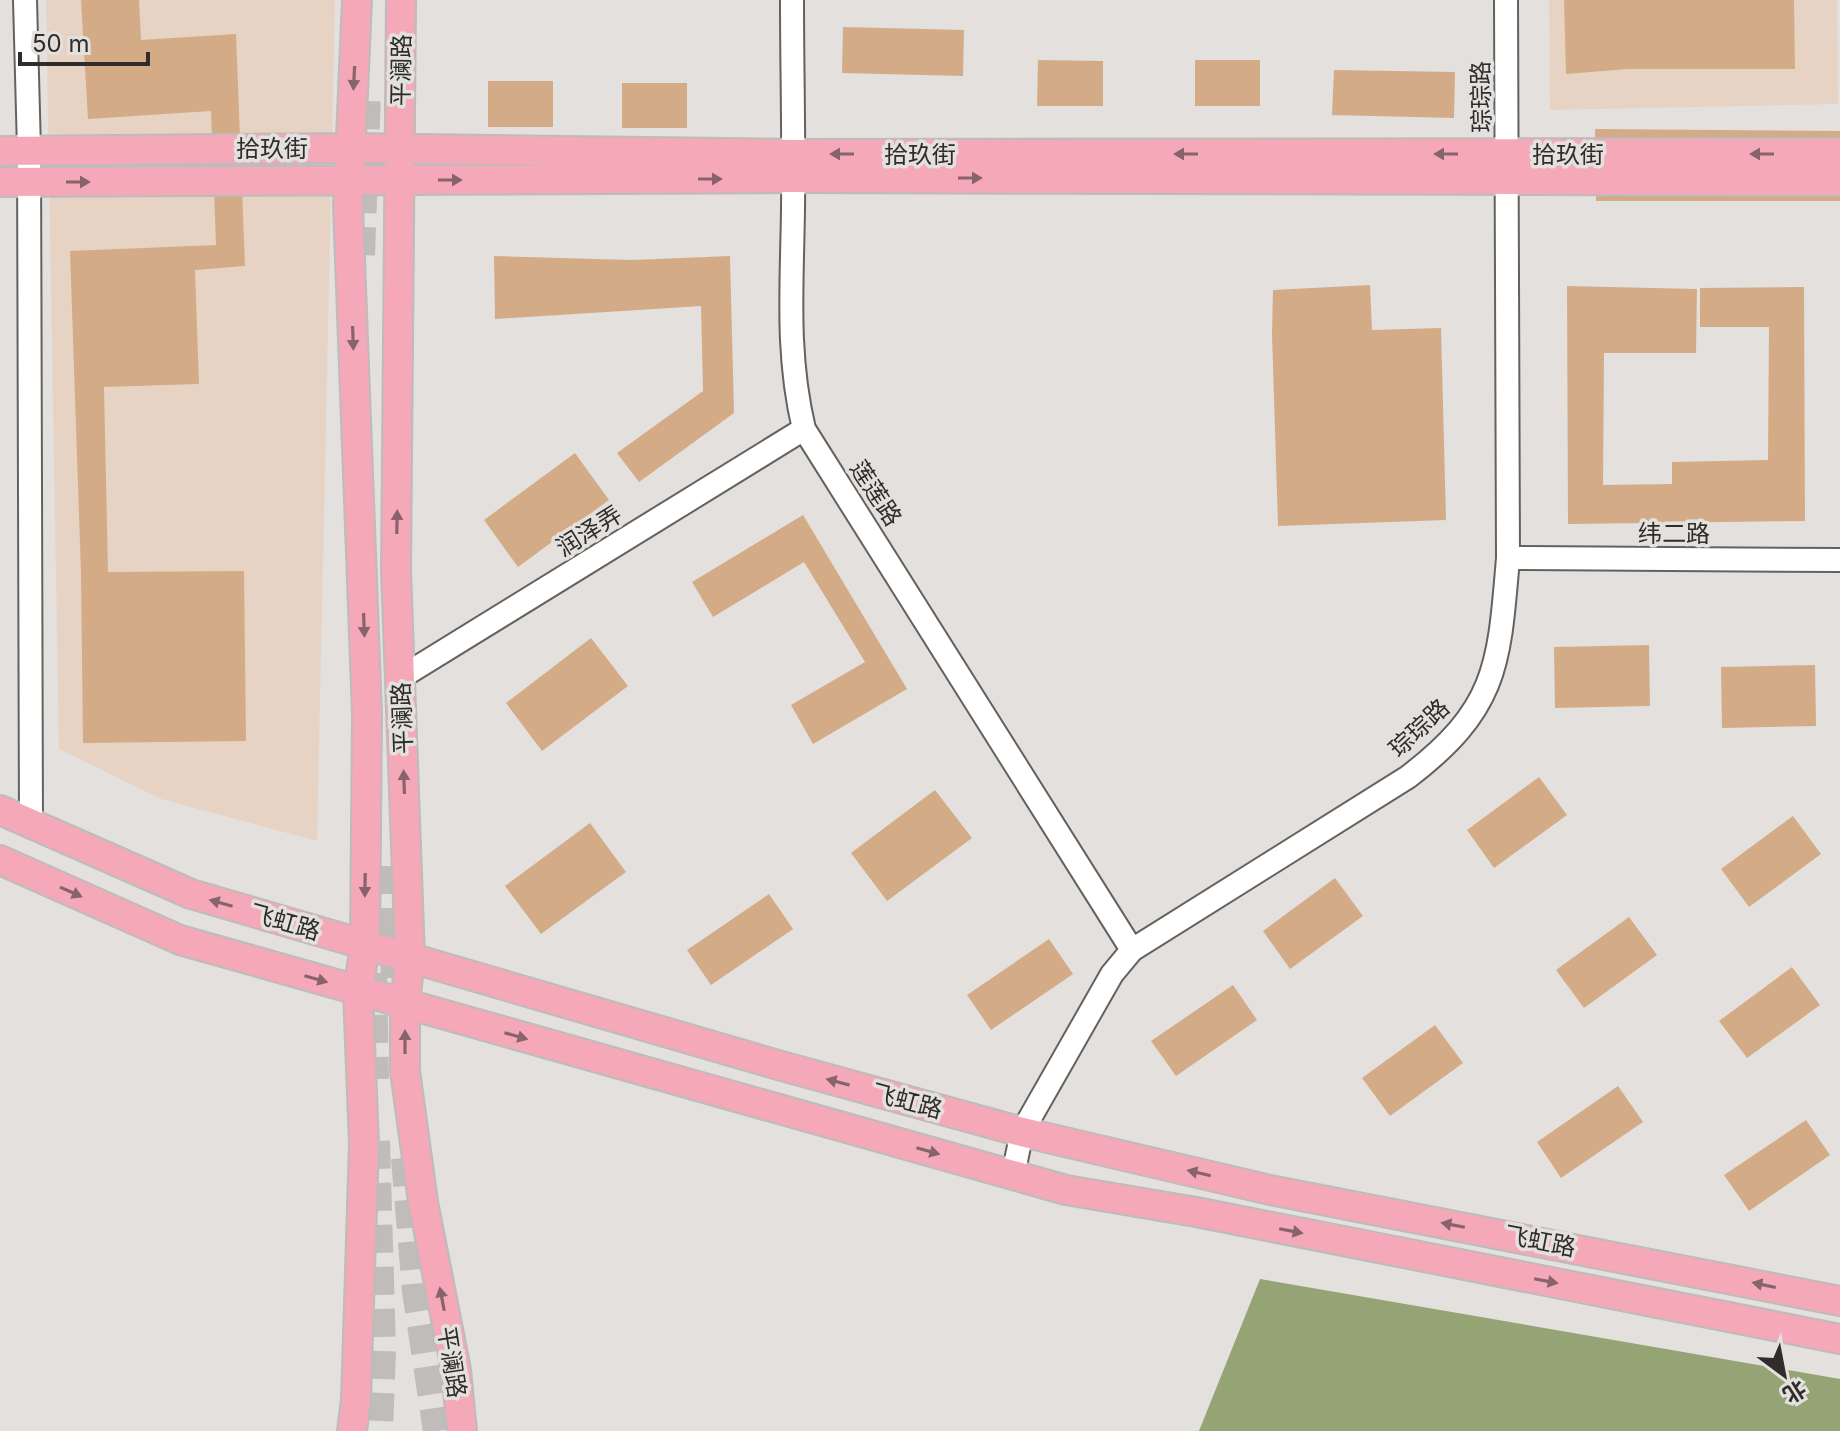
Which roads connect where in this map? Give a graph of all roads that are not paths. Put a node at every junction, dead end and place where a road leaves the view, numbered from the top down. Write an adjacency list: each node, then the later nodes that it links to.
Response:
1 (25, 0): 8 (street)
2 (357, 0): 6 (main road, 平澜路, one-way to 6)
3 (401, 0): 7 (main road, 平澜路)
4 (792, 0): 11 (street, 莲莲路)
5 (1506, 0): 12 (street, 琮琮路)
6 (350, 148): 7 (main road, 拾玖街); 8 (main road, 拾玖街); 13 (main road, 平澜路)
7 (400, 149): 11 (main road, 拾玖街); 14 (main road, 平澜路)
8 (29, 150): 9 (main road, 拾玖街); 17 (street)
9 (0, 151)
10 (1840, 153): 12 (main road, 拾玖街, one-way to 12)
11 (793, 166): 12 (main road, 拾玖街); 14 (main road, 拾玖街, one-way to 11); 18 (street, 莲莲路)
12 (1508, 166): 15 (main road, 拾玖街); 19 (street, 琮琮路)
13 (349, 181): 14 (main road, 拾玖街); 17 (main road, 拾玖街, one-way to 13); 25 (main road, 平澜路, one-way to 25)
14 (400, 181): 21 (main road, 平澜路, one-way to 14)
15 (1840, 181)
16 (0, 182): 17 (main road, 拾玖街)
17 (29, 182): 23 (street)
18 (804, 429): 21 (street, 润泽弄); 26 (street, 莲莲路)
19 (1508, 558): 20 (street, 纬二路); 26 (street, 琮琮路)
20 (1840, 560)
21 (400, 678): 27 (main road, 平澜路, one-way to 21)
22 (0, 810): 23 (main road, 飞虹路)
23 (31, 824): 25 (main road, 飞虹路, one-way to 23)
24 (0, 860): 28 (main road, 飞虹路, one-way to 28)
25 (365, 945): 27 (main road, 飞虹路); 28 (main road, 平澜路)
26 (1132, 950): 30 (street, 琮琮路)
27 (410, 958): 29 (main road, 平澜路); 30 (main road, 飞虹路, one-way to 27)
28 (358, 991): 29 (main road, 飞虹路); 34 (main road, 平澜路)
29 (405, 1004): 31 (main road, 飞虹路, one-way to 31); 35 (main road, 平澜路, one-way to 29)
30 (1022, 1132): 31 (street, 琮琮路); 32 (main road, 飞虹路, one-way to 30)
31 (1013, 1175): 33 (main road, 飞虹路, one-way to 33)
32 (1840, 1301)
33 (1840, 1339)
34 (352, 1431)
35 (462, 1431)

